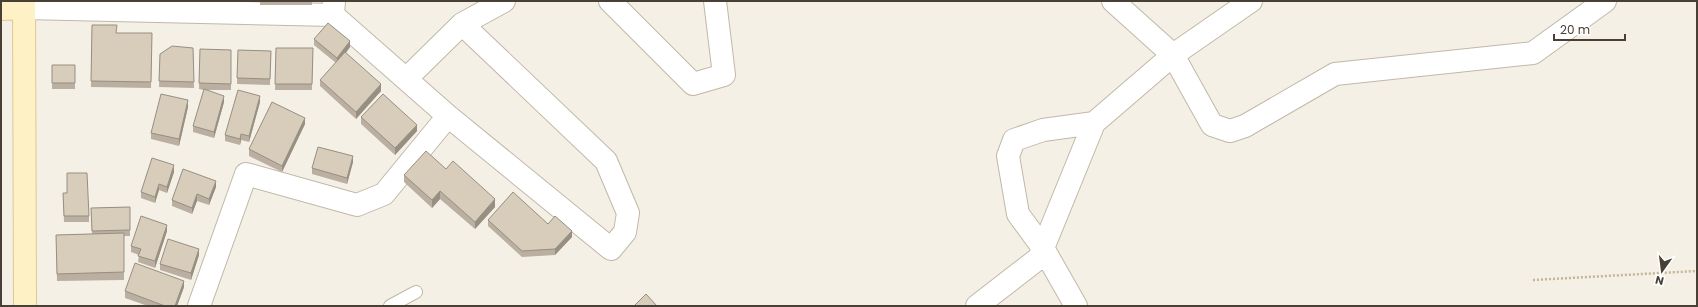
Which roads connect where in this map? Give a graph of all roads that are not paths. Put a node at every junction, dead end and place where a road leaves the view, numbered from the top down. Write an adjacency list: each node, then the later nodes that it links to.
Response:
1 (504, 1): 12 (street)
2 (610, 1): 3 (street)
3 (715, 1)
4 (1113, 1): 13 (street)
5 (1251, 1): 13 (street)
6 (1605, 1): 10 (street)
7 (24, 5): 8 (street); 11 (street); 19 (street)
8 (190, 6): 9 (street)
9 (334, 8): 14 (street)
10 (1585, 8): 13 (street)
11 (1, 9)
12 (462, 24): 14 (street); 15 (street)
13 (1173, 55): 16 (street)
14 (406, 79): 15 (street)
15 (448, 116): 20 (street)
16 (1094, 122): 17 (street); 17 (street)
17 (1043, 248): 22 (street); 23 (street)
18 (416, 292): 21 (lane)
19 (25, 306)
20 (199, 306)
21 (390, 306)
22 (977, 306)
23 (1076, 306)

